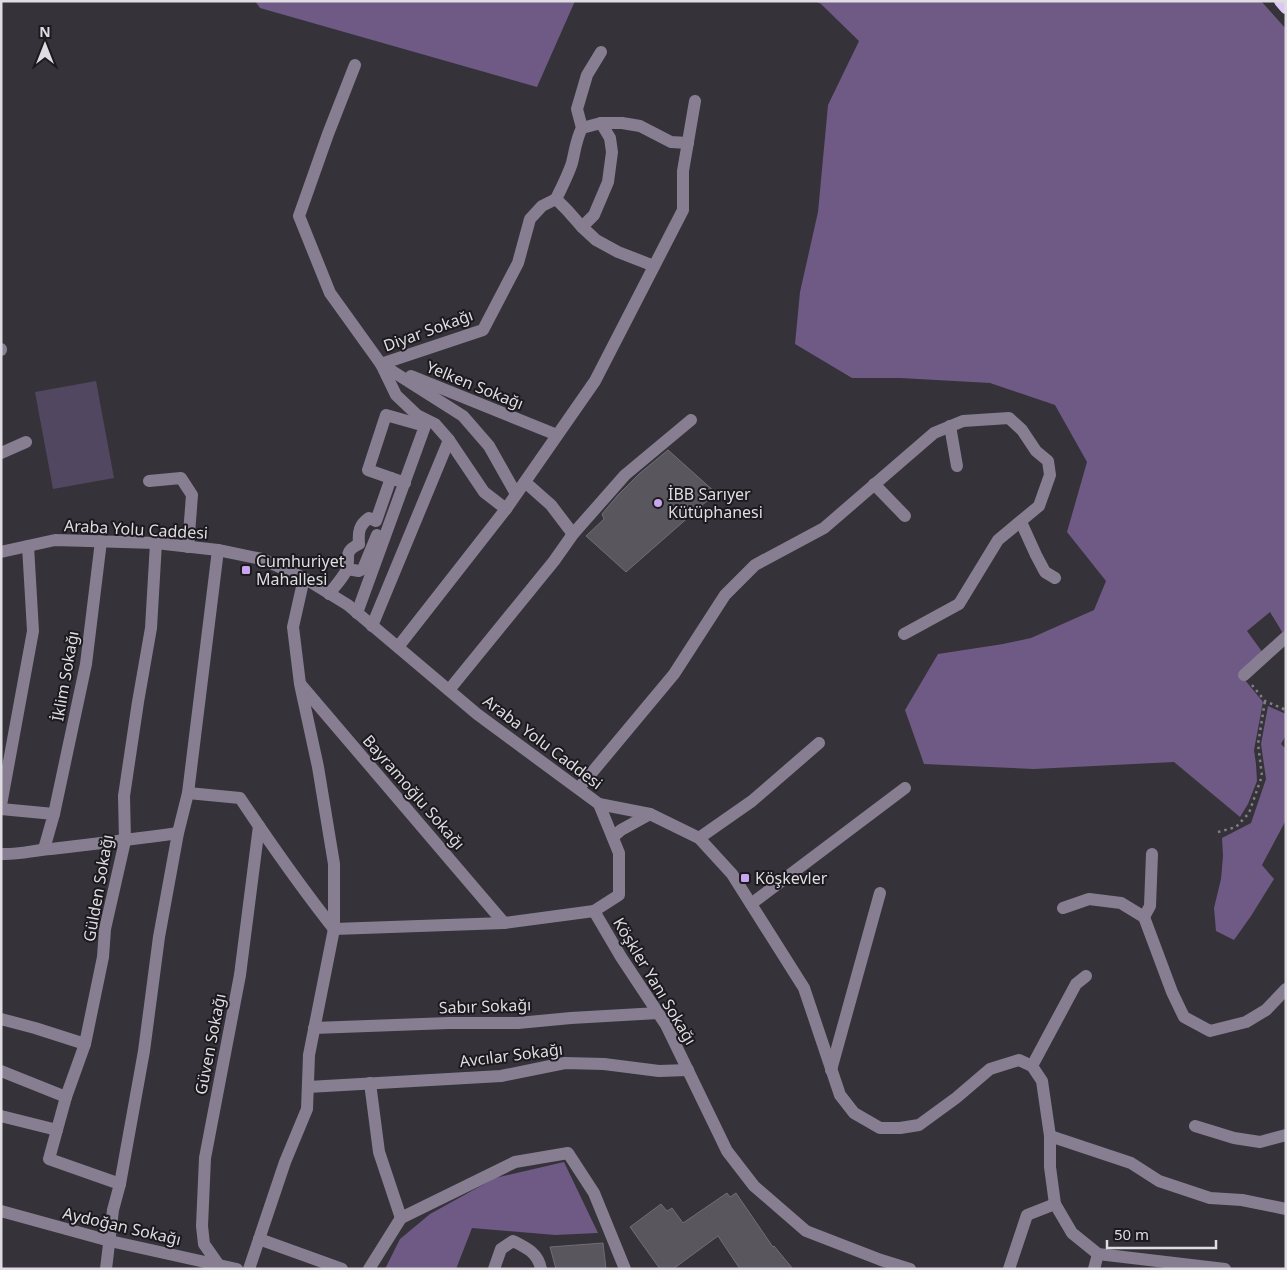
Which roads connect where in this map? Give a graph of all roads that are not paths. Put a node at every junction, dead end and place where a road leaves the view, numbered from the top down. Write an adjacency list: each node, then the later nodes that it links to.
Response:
1 (1280, 1): 2 (main road)
2 (1286, 8)
3 (601, 52): 7 (street)
4 (355, 65): 12 (street)
5 (695, 101): 8 (street)
6 (601, 123): 7 (street); 8 (street); 10 (street)
7 (582, 128): 9 (street)
8 (688, 143): 11 (street)
9 (556, 199): 10 (street); 12 (street, Diyar Sokağı)
10 (582, 227): 11 (street)
11 (654, 266): 15 (street)
12 (381, 364): 15 (street, Yelken Sokağı); 16 (street); 25 (street)
13 (691, 420): 30 (street)
14 (950, 426): 19 (street); 24 (street); 29 (street)
15 (557, 435): 22 (street)
16 (449, 440): 26 (street); 44 (street)
17 (26, 442): 18 (street)
18 (1, 453)
19 (957, 466)
20 (391, 478): 23 (street); 23 (street); 28 (street)
21 (149, 481): 35 (street)
22 (525, 482): 25 (street); 30 (street)
23 (405, 483): 43 (street)
24 (874, 484): 27 (street); 52 (street)
25 (516, 494): 26 (street)
26 (506, 509): 47 (street)
27 (905, 516)
28 (376, 521): 33 (street); 36 (street)
29 (1021, 522): 41 (street); 45 (street)
30 (573, 534): 50 (street)
31 (101, 541): 32 (street, Araba Yolu Caddesi); 34 (street, Araba Yolu Caddesi); 58 (street, İklim Sokağı)
32 (156, 543): 35 (street, Araba Yolu Caddesi); 64 (street, Gülden Sokağı)
33 (359, 544): 36 (street); 39 (street)
34 (28, 546): 38 (street, Araba Yolu Caddesi); 56 (street)
35 (188, 546): 37 (street, Araba Yolu Caddesi)
36 (372, 548): 39 (street)
37 (218, 550): 40 (street, Araba Yolu Caddesi); 54 (street)
38 (1, 552)
39 (347, 569): 42 (street)
40 (304, 578): 42 (street, Araba Yolu Caddesi); 49 (street)
41 (1055, 578)
42 (329, 594): 43 (street, Araba Yolu Caddesi)
43 (357, 613): 44 (street, Araba Yolu Caddesi)
44 (372, 626): 47 (street, Araba Yolu Caddesi)
45 (904, 634)
46 (1286, 637): 48 (street)
47 (398, 647): 50 (street, Araba Yolu Caddesi)
48 (1244, 675)
49 (300, 684): 73 (street, Bayramoğlu Sokağı); 74 (street)
50 (449, 690): 52 (street, Araba Yolu Caddesi)
51 (819, 743): 63 (street)
52 (579, 788): 55 (street, Araba Yolu Caddesi)
53 (905, 788): 69 (street)
54 (188, 793): 60 (street); 61 (street)
55 (599, 804): 59 (street, Araba Yolu Caddesi); 62 (street)
56 (1, 805)
57 (1, 809): 58 (street)
58 (54, 814): 65 (street, İklim Sokağı)
59 (650, 814): 62 (street); 63 (street, Araba Yolu Caddesi)
60 (258, 826): 74 (street); 101 (street, Güven Sokağı)
61 (178, 833): 64 (street); 93 (street)
62 (613, 837): 71 (street)
63 (699, 838): 69 (street, Araba Yolu Caddesi)
64 (125, 841): 65 (street); 80 (street, Gülden Sokağı)
65 (44, 849): 66 (street)
66 (1, 854)
67 (1152, 854): 72 (street)
68 (880, 893): 83 (street)
69 (751, 904): 83 (street, Araba Yolu Caddesi)
70 (1063, 908): 72 (street)
71 (594, 910): 73 (street); 77 (street, Köşkler Yanı Sokağı)
72 (1144, 917): 76 (street)
73 (504, 923): 74 (street)
74 (334, 929): 79 (street)
75 (1086, 976): 81 (street)
76 (1286, 989)
77 (658, 1013): 79 (street, Sabır Sokağı); 82 (street, Köşkler Yanı Sokağı)
78 (1, 1019): 80 (street)
79 (314, 1028): 86 (street)
80 (85, 1044): 87 (street, Gülden Sokağı)
81 (1032, 1066): 83 (street, Araba Yolu Caddesi); 92 (street)
82 (688, 1070): 85 (street, Avcılar Sokağı); 102 (street, Köşkler Yanı Sokağı)
83 (831, 1070)
84 (1, 1071): 87 (street)
85 (370, 1083): 86 (street, Avcılar Sokağı); 97 (street)
86 (308, 1087): 98 (street)
87 (66, 1097): 90 (street, Gülden Sokağı)
88 (1, 1116): 90 (street)
89 (1195, 1126): 91 (street)
90 (57, 1130): 93 (street, Gülden Sokağı)
91 (1286, 1135)
92 (1050, 1136): 94 (street); 95 (street)
93 (120, 1184): 99 (street)
94 (1055, 1204): 100 (street); 113 (street)
95 (1286, 1209)
96 (1, 1211): 99 (street, Aydoğan Sokağı)
97 (401, 1218): 108 (street); 111 (street)
98 (259, 1239): 106 (street); 107 (street)
99 (110, 1241): 101 (street, Aydoğan Sokağı); 104 (street)
100 (1098, 1254): 103 (street); 114 (street)
101 (218, 1264): 105 (street, Aydoğan Sokağı)
102 (877, 1264): 112 (street, Köşkler Yanı Sokağı)
103 (1155, 1265): 115 (street)
104 (106, 1269)
105 (236, 1269)
106 (249, 1269)
107 (342, 1269)
108 (369, 1269)
109 (494, 1269): 110 (street)
110 (541, 1269)
111 (625, 1269)
112 (910, 1269)
113 (1010, 1269)
114 (1094, 1269)
115 (1225, 1269)

